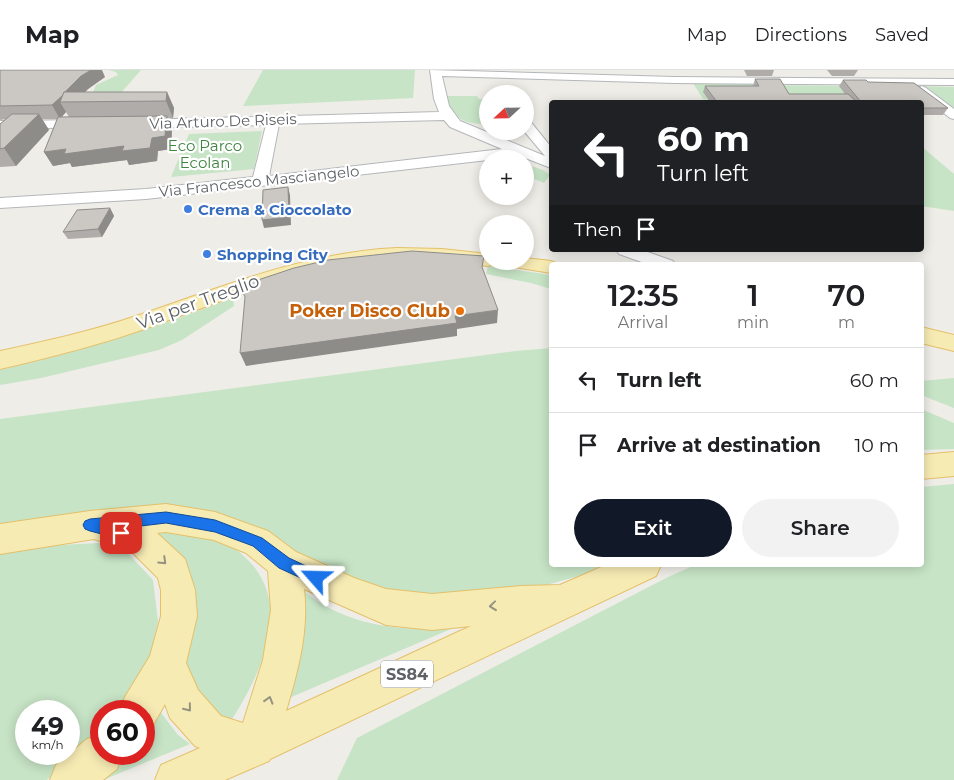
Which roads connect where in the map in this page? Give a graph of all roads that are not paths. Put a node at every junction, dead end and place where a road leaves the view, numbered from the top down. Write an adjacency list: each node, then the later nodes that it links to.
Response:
1 (436, 71): 2 (street); 8 (street)
2 (479, 74): 3 (street); 6 (street)
3 (633, 74): 4 (street)
4 (911, 82): 5 (street); 7 (street)
5 (954, 82)
6 (489, 85)
7 (954, 115)
8 (446, 116): 9 (street, Via Arturo De Riseis); 14 (street)
9 (274, 119): 11 (street, Via Arturo De Riseis); 17 (street)
10 (99, 124): 12 (street)
11 (128, 124)
12 (0, 125)
13 (534, 135): 15 (street)
14 (517, 149): 16 (street); 17 (street, Via Francesco Masciangelo)
15 (549, 153)
16 (549, 163)
17 (260, 182): 18 (street, Via Francesco Masciangelo)
18 (0, 203)
19 (631, 252): 21 (street)
20 (479, 259): 26 (main road, Via per Treglio)
21 (659, 262)
22 (534, 265): 23 (main road)
23 (549, 267)
24 (924, 336): 25 (main road)
25 (954, 343)
26 (0, 360)
27 (954, 464): 28 (main road)
28 (924, 467)
29 (90, 525): 30 (main road); 31 (main road); 34 (main road, one-way to 34)
30 (0, 539)
31 (284, 563): 33 (main road, one-way to 31); 36 (main road, one-way to 31)
32 (639, 567): 33 (main road, SS84)
33 (559, 602): 36 (main road, SS84)
34 (167, 664): 35 (main road); 36 (main road, one-way to 36)
35 (146, 700)
36 (255, 747): 39 (main road, SS84)
37 (90, 764): 38 (main road)
38 (71, 780)
39 (176, 780)

